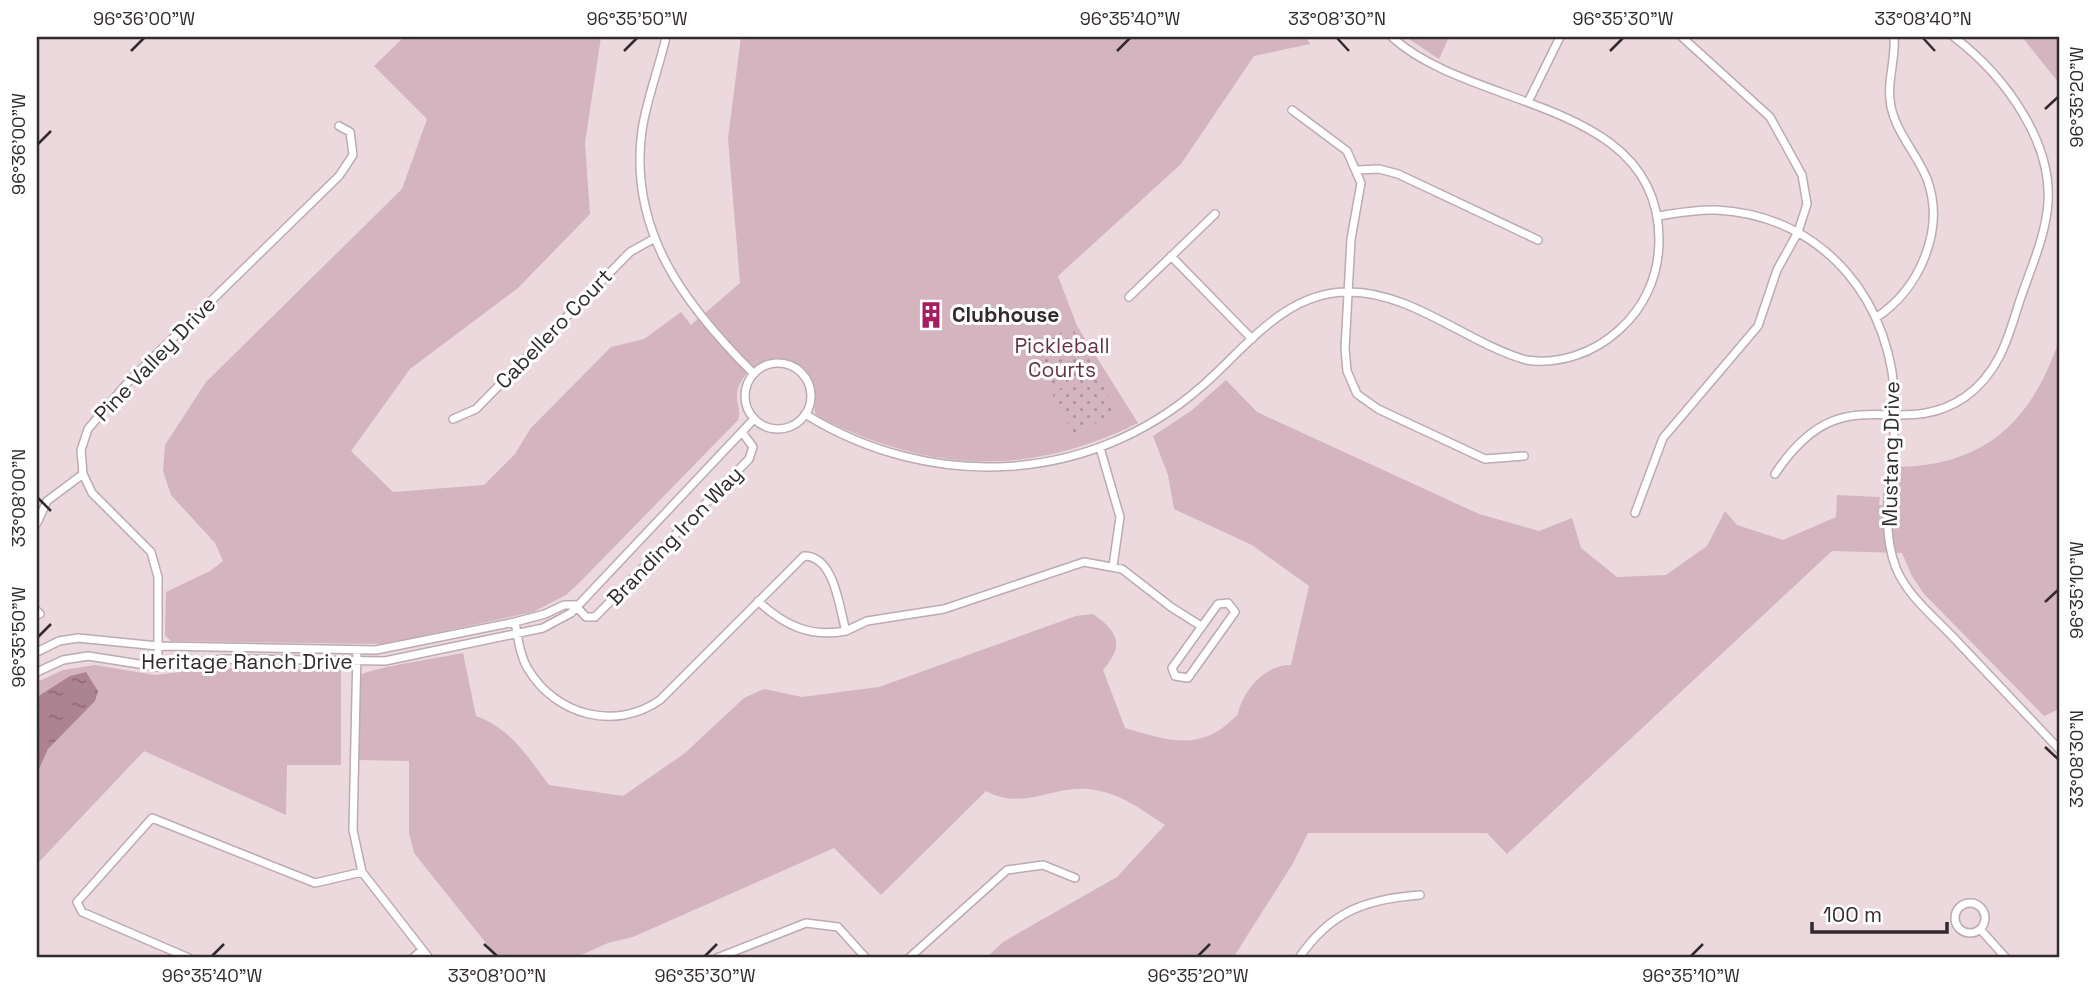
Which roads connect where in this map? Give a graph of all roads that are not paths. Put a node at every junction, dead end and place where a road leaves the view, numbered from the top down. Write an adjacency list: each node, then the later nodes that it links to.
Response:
1 (666, 37): 14 (street)
2 (1392, 37): 7 (street)
3 (1559, 37): 7 (street)
4 (1682, 37): 13 (street)
5 (1894, 37): 19 (street)
6 (1954, 37): 22 (street)
7 (1528, 102): 12 (street)
8 (1292, 110): 10 (street)
9 (339, 126): 29 (street, Pine Valley Drive)
10 (1357, 170): 15 (street); 17 (street)
11 (1215, 214): 16 (street)
12 (1658, 216): 13 (street, Mustang Drive); 17 (street)
13 (1798, 232): 19 (street, Mustang Drive); 31 (street)
14 (655, 238): 21 (street); 24 (street, Cabellero Court)
15 (1538, 240)
16 (1171, 256): 18 (street); 20 (street)
17 (1348, 291): 20 (street); 28 (street)
18 (1129, 297)
19 (1877, 317): 22 (street, Mustang Drive)
20 (1252, 339): 27 (street)
21 (753, 373): 23 (street); 25 (street)
22 (1896, 413): 30 (street); 46 (street, Mustang Drive)
23 (805, 414): 25 (street); 27 (street)
24 (453, 419)
25 (754, 419): 26 (street, Heritage Ranch Drive)
26 (742, 432): 35 (street, Heritage Ranch Drive); 35 (street, Branding Iron Way)
27 (1100, 449): 33 (street)
28 (1524, 456)
29 (83, 474): 32 (street); 40 (street)
30 (1775, 474)
31 (1635, 513)
32 (37, 523)
33 (1114, 566): 37 (street); 38 (street)
34 (758, 601): 38 (street); 38 (street); 39 (street)
35 (575, 606): 36 (street, Heritage Ranch Drive); 39 (street, Heritage Ranch Drive)
36 (515, 622): 39 (street); 41 (street, Heritage Ranch Drive)
37 (1201, 626): 37 (street)
38 (846, 631)
39 (517, 634): 43 (street, Heritage Ranch Drive)
40 (158, 646): 41 (street, Heritage Ranch Drive); 42 (street, Heritage Ranch Drive); 44 (street)
41 (357, 650): 43 (street)
42 (37, 652)
43 (356, 662): 44 (street, Heritage Ranch Drive); 47 (street)
44 (158, 667): 45 (street, Heritage Ranch Drive)
45 (37, 672)
46 (2059, 749)
47 (362, 872): 51 (street); 52 (street)
48 (1075, 878): 57 (street)
49 (1420, 895): 58 (street)
50 (1980, 929): 50 (street); 59 (street)
51 (422, 950): 53 (street); 54 (street)
52 (189, 958)
53 (413, 958)
54 (429, 958)
55 (716, 958): 56 (street)
56 (866, 958)
57 (909, 958)
58 (1299, 958)
59 (2006, 958)

